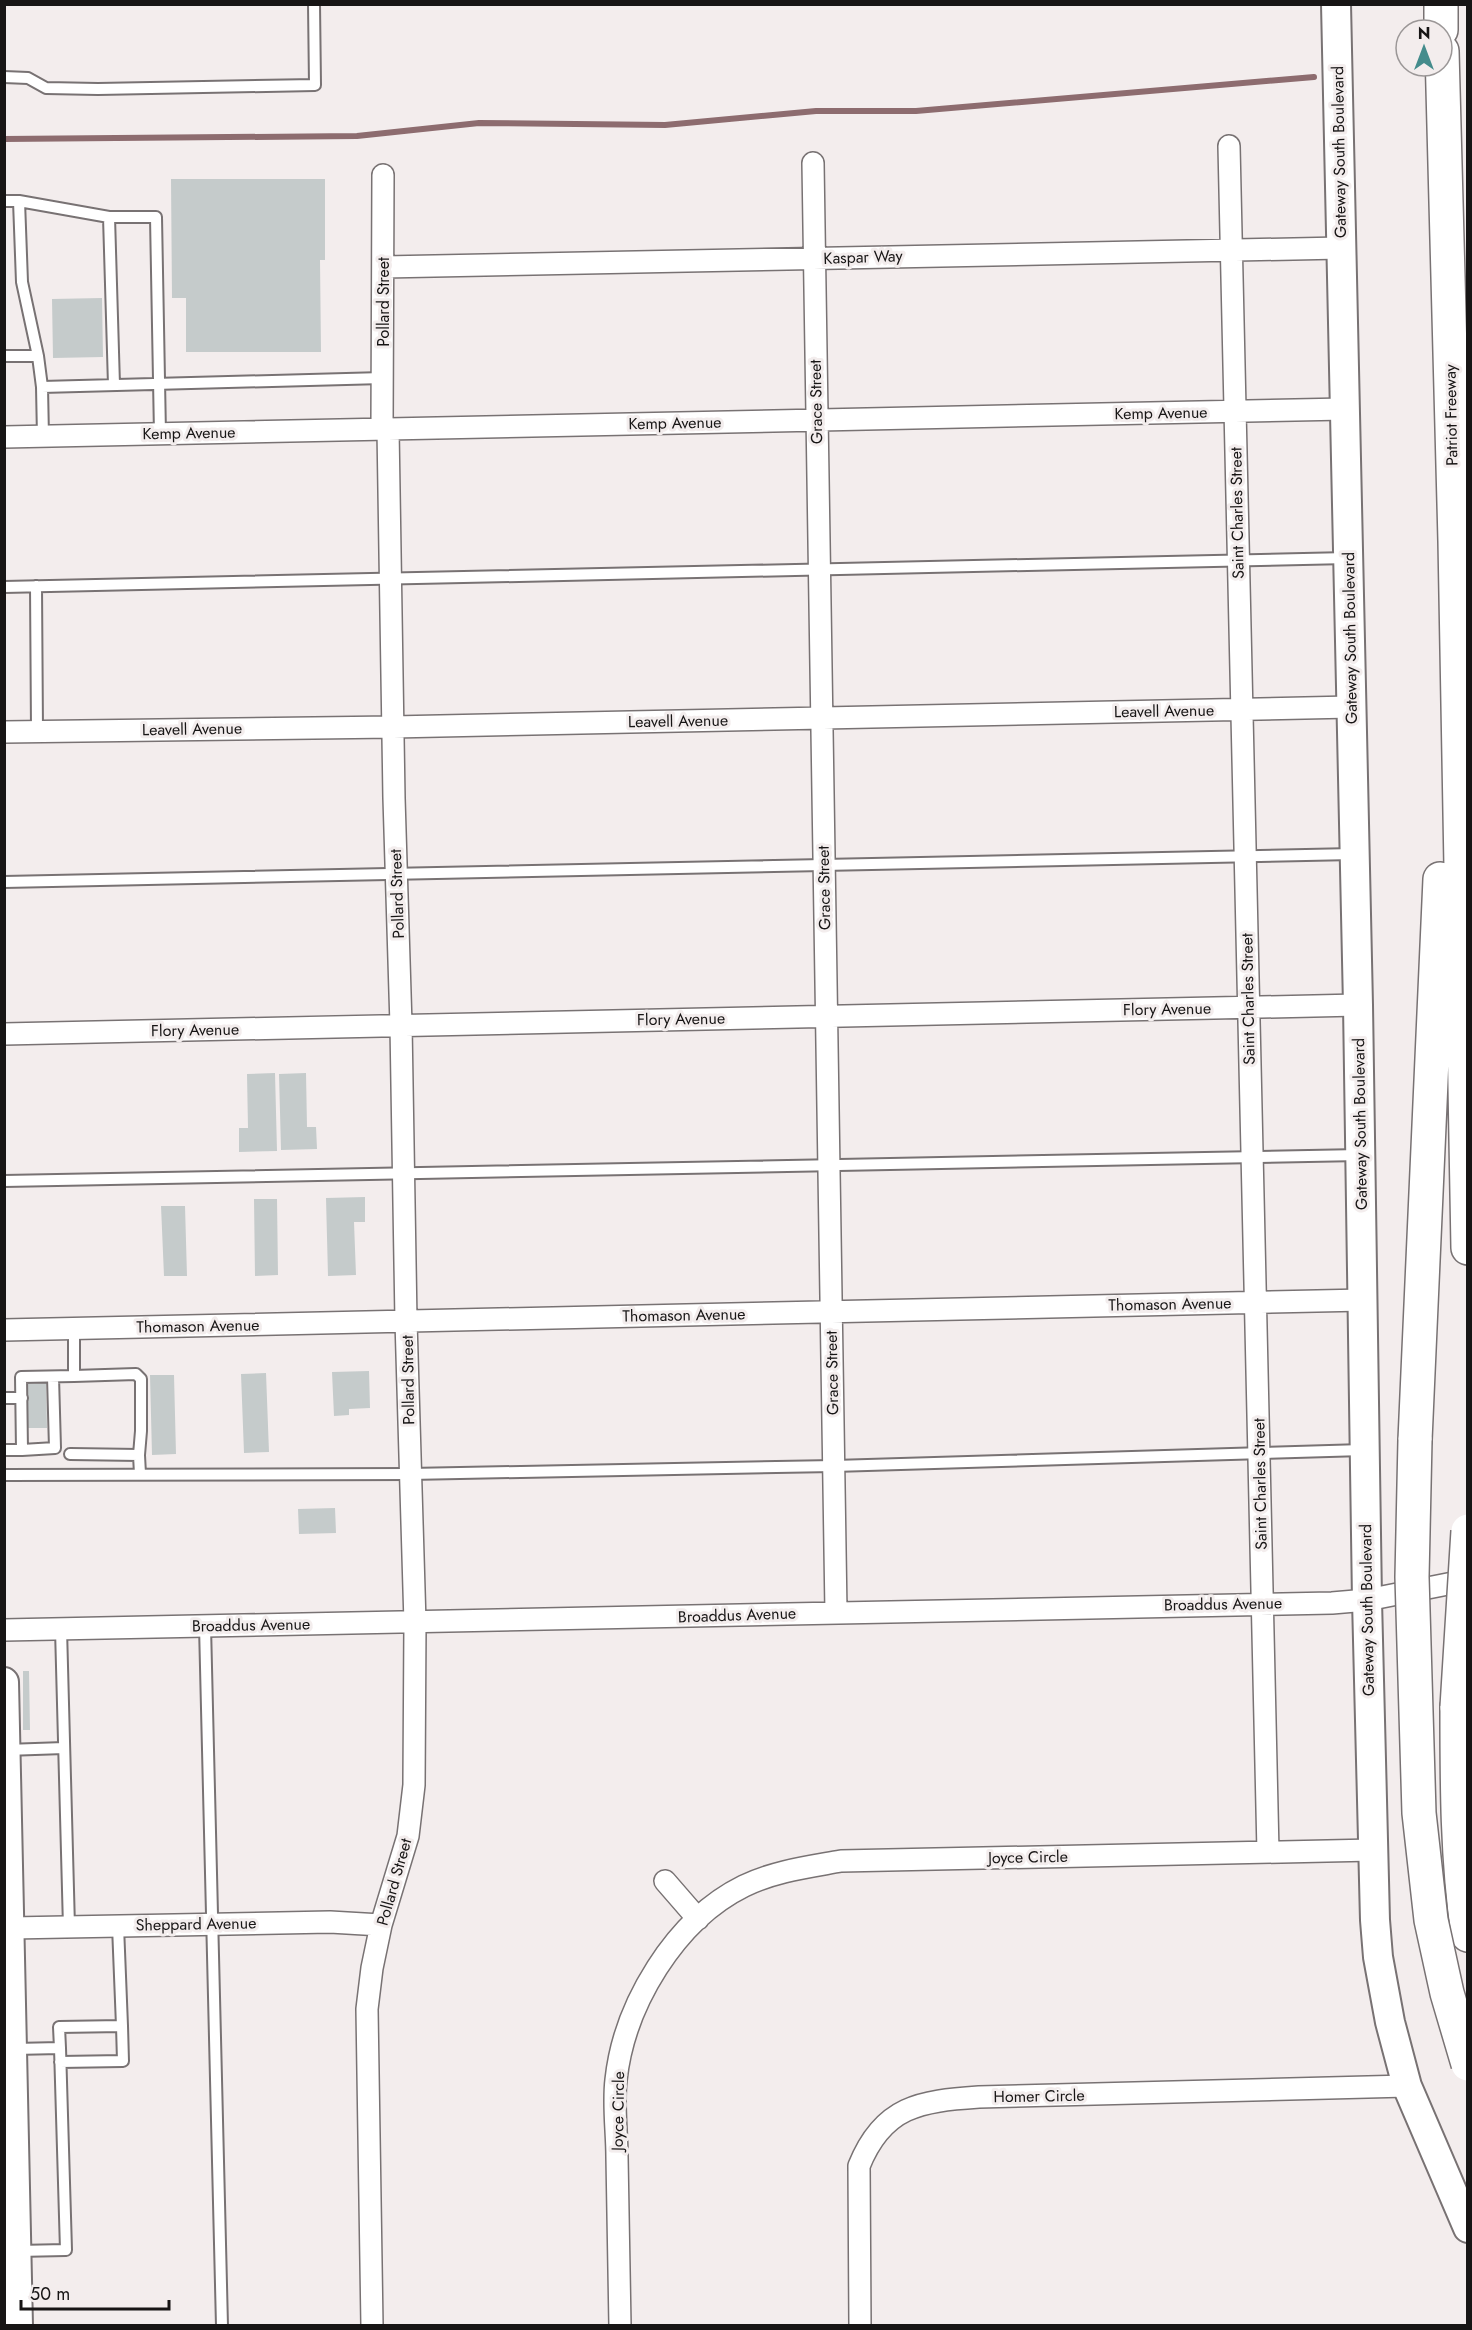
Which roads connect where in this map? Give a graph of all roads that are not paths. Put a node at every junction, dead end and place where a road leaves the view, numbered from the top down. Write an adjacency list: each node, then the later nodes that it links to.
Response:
1 (314, 4): 3 (lane)
2 (1336, 4): 11 (main road, Gateway South Boulevard)
3 (4, 77)
4 (1443, 78): 28 (highway, Patriot Freeway)
5 (1229, 146): 12 (street, Saint Charles Street)
6 (813, 163): 13 (street, Grace Street)
7 (383, 175): 14 (street, Pollard Street)
8 (4, 201): 9 (lane)
9 (19, 201): 10 (lane); 16 (lane)
10 (109, 217): 18 (lane); 19 (lane)
11 (1341, 248): 12 (street, Kaspar Way); 21 (main road, Gateway South Boulevard)
12 (1231, 251): 13 (street, Kaspar Way); 22 (street, Saint Charles Street)
13 (814, 259): 14 (street, Kaspar Way); 23 (street, Grace Street)
14 (384, 267): 17 (street, Pollard Street)
15 (4, 356): 16 (lane)
16 (38, 356): 20 (lane)
17 (383, 378): 18 (lane); 24 (street, Pollard Street)
18 (159, 384): 19 (lane); 25 (lane)
19 (114, 385): 20 (lane)
20 (42, 387): 27 (lane)
21 (1345, 409): 22 (street, Kemp Avenue); 29 (main road, Gateway South Boulevard)
22 (1235, 411): 23 (street, Kemp Avenue); 30 (street, Saint Charles Street)
23 (817, 420): 24 (street, Kemp Avenue); 31 (street, Grace Street)
24 (385, 429): 25 (street, Kemp Avenue); 32 (street, Pollard Street)
25 (160, 434): 27 (street, Kemp Avenue)
26 (4, 437): 27 (street, Kemp Avenue)
27 (43, 437)
28 (1455, 541): 56 (highway, Patriot Freeway); 105 (highway, bridge)
29 (1348, 558): 30 (lane); 35 (main road, Gateway South Boulevard)
30 (1238, 560): 31 (lane); 36 (street, Saint Charles Street)
31 (819, 569): 32 (lane); 37 (street, Grace Street)
32 (390, 578): 33 (lane); 38 (street, Pollard Street)
33 (36, 586): 34 (lane); 39 (lane)
34 (4, 587)
35 (1351, 707): 36 (street, Leavell Avenue); 41 (main road, Gateway South Boulevard)
36 (1242, 709): 37 (street, Leavell Avenue); 42 (street, Saint Charles Street)
37 (822, 718): 38 (street, Leavell Avenue); 43 (street, Grace Street)
38 (393, 727): 39 (street, Leavell Avenue); 44 (street, Pollard Street)
39 (37, 731): 40 (street, Leavell Avenue)
40 (4, 732)
41 (1354, 854): 42 (lane); 46 (main road, Gateway South Boulevard)
42 (1245, 857): 43 (lane); 47 (street, Saint Charles Street)
43 (824, 866): 44 (lane); 48 (street, Grace Street)
44 (396, 875): 45 (lane); 49 (street, Pollard Street)
45 (4, 882)
46 (1358, 1005): 47 (street, Flory Avenue); 51 (main road, Gateway South Boulevard)
47 (1249, 1007): 48 (street, Flory Avenue); 52 (street, Saint Charles Street)
48 (826, 1016): 49 (street, Flory Avenue); 53 (street, Grace Street)
49 (401, 1025): 50 (street, Flory Avenue); 54 (street, Pollard Street)
50 (4, 1034)
51 (1361, 1155): 52 (lane); 57 (main road, Gateway South Boulevard)
52 (1252, 1157): 53 (lane); 58 (street, Saint Charles Street)
53 (829, 1165): 54 (lane); 59 (street, Grace Street)
54 (404, 1174): 55 (lane); 60 (street, Pollard Street)
55 (4, 1181)
56 (1467, 1248)
57 (1364, 1300): 58 (street, Thomason Avenue); 70 (main road, Gateway South Boulevard)
58 (1255, 1302): 59 (street, Thomason Avenue); 72 (street, Saint Charles Street)
59 (831, 1312): 60 (street, Thomason Avenue); 74 (street, Grace Street)
60 (406, 1321): 61 (street, Thomason Avenue); 76 (street, Pollard Street)
61 (75, 1328): 62 (street, Thomason Avenue); 63 (lane)
62 (4, 1330)
63 (75, 1376): 64 (lane); 73 (lane)
64 (53, 1377): 66 (lane); 67 (lane)
65 (4, 1398): 66 (lane)
66 (22, 1398): 68 (lane)
67 (56, 1448): 68 (lane); 71 (lane)
68 (22, 1449): 69 (lane)
69 (4, 1450)
70 (1365, 1450): 72 (lane); 81 (main road, Gateway South Boulevard)
71 (70, 1454): 73 (lane); 78 (lane)
72 (1259, 1454): 74 (lane); 82 (street, Saint Charles Street)
73 (139, 1455): 75 (lane)
74 (834, 1466): 76 (lane); 83 (street, Grace Street)
75 (140, 1474): 76 (lane); 78 (lane)
76 (410, 1474): 84 (street, Pollard Street)
77 (4, 1475): 78 (lane)
78 (71, 1475)
79 (1467, 1531): 100 (highway, bridge)
80 (1467, 1580): 81 (street, Broaddus Avenue)
81 (1367, 1600): 82 (street, Broaddus Avenue); 91 (main road, Gateway South Boulevard)
82 (1262, 1604): 83 (street, Broaddus Avenue); 92 (street, Saint Charles Street)
83 (836, 1612): 84 (street, Broaddus Avenue)
84 (415, 1623): 85 (street, Broaddus Avenue); 96 (street, Pollard Street)
85 (205, 1626): 86 (street, Broaddus Avenue); 95 (lane)
86 (61, 1629): 87 (street, Broaddus Avenue); 89 (lane)
87 (4, 1630)
88 (4, 1682): 90 (main road)
89 (64, 1748): 90 (lane); 98 (lane)
90 (6, 1750): 99 (main road)
91 (1372, 1850): 92 (street, Joyce Circle); 106 (main road, Gateway South Boulevard)
92 (1268, 1852): 94 (street, Joyce Circle)
93 (665, 1881): 94 (street)
94 (698, 1919): 112 (street, Joyce Circle)
95 (214, 1924): 96 (street, Sheppard Avenue); 97 (street, Sheppard Avenue); 110 (lane)
96 (381, 1925): 111 (street, Pollard Street)
97 (118, 1926): 98 (street, Sheppard Avenue); 101 (lane)
98 (69, 1927): 99 (street, Sheppard Avenue)
99 (10, 1928): 102 (main road)
100 (1467, 1935)
101 (122, 2026): 103 (lane); 104 (lane)
102 (9, 2042): 103 (lane); 108 (main road)
103 (60, 2048): 104 (lane)
104 (60, 2062): 108 (lane)
105 (1467, 2064)
106 (1407, 2086): 107 (main road, Gateway South Boulevard); 113 (street, Homer Circle)
107 (1467, 2228)
108 (17, 2251): 109 (main road)
109 (18, 2325)
110 (222, 2325)
111 (372, 2325)
112 (620, 2325)
113 (860, 2325)

